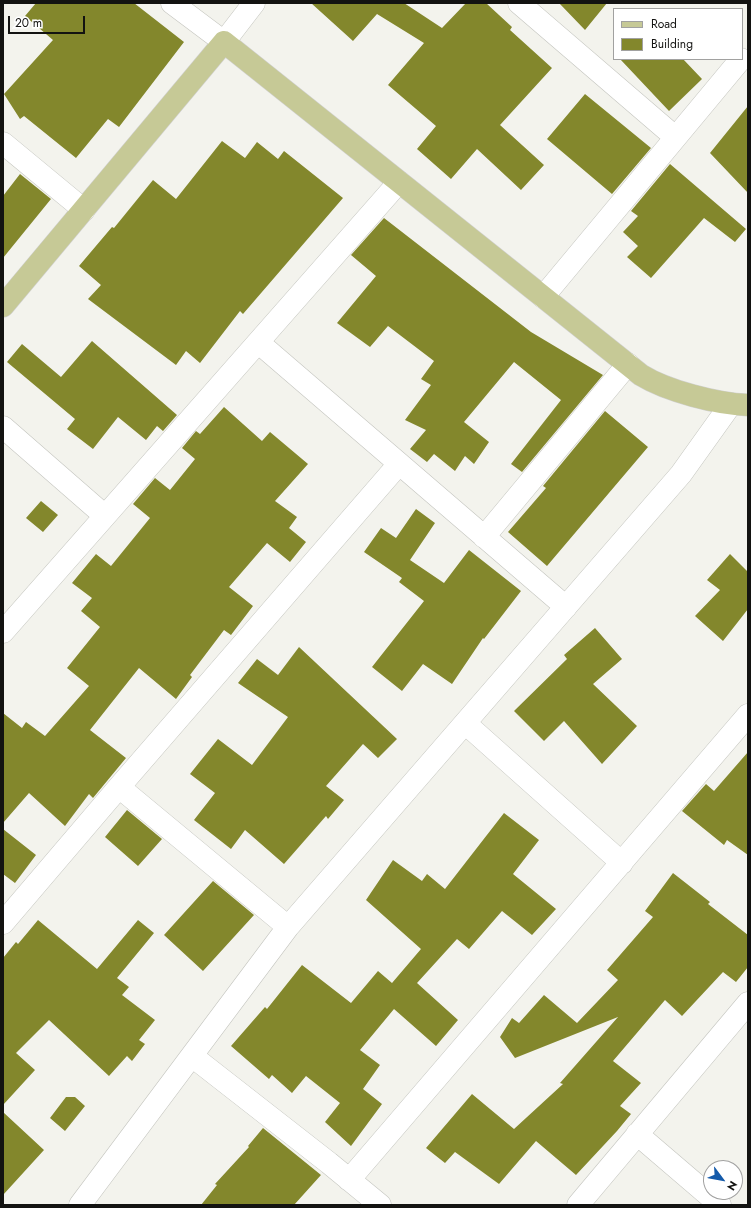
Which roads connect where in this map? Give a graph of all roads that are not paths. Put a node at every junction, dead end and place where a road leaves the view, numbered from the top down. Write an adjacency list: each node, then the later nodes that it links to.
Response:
1 (172, 3): 4 (street)
2 (254, 3): 4 (street)
3 (519, 3): 6 (street)
4 (224, 42): 8 (main road); 9 (main road)
5 (740, 60): 6 (street)
6 (675, 137): 10 (street)
7 (3, 143): 9 (street)
8 (399, 182): 10 (main road); 12 (street)
9 (84, 210): 11 (main road)
10 (543, 297): 13 (main road)
11 (3, 306)
12 (259, 343): 16 (street); 17 (street)
13 (628, 364): 14 (main road); 18 (street)
14 (740, 405): 19 (street)
15 (3, 427): 17 (street)
16 (398, 464): 18 (street); 23 (street)
17 (105, 516): 20 (street)
18 (484, 537): 19 (street)
19 (566, 607): 22 (street)
20 (3, 632)
21 (748, 715): 24 (street)
22 (465, 724): 24 (street); 26 (street)
23 (118, 787): 25 (street); 26 (street)
24 (622, 863): 30 (street)
25 (3, 923)
26 (288, 927): 28 (street)
27 (748, 1003): 29 (street)
28 (192, 1056): 30 (street); 31 (street)
29 (637, 1134): 33 (street); 34 (street)
30 (349, 1180): 32 (street)
31 (80, 1205)
32 (380, 1205)
33 (578, 1205)
34 (720, 1205)

